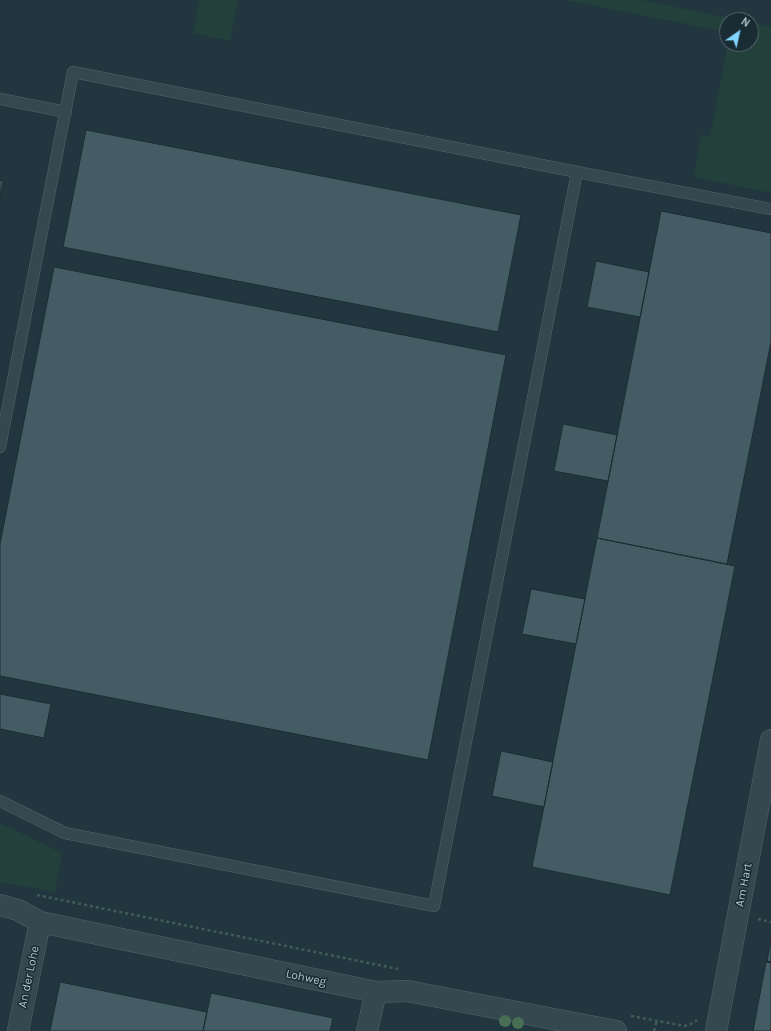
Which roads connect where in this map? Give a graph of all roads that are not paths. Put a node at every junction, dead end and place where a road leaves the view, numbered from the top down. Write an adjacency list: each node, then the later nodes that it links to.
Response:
1 (0, 99): 2 (lane)
2 (66, 112): 3 (lane); 5 (lane)
3 (577, 172): 4 (lane); 7 (lane)
4 (771, 209)
5 (0, 447)
6 (771, 740): 12 (street, Am Hart)
7 (0, 801)
8 (0, 906): 9 (street, Lohweg)
9 (40, 922): 10 (street, Lohweg); 13 (street, An der Lohe)
10 (376, 992): 11 (street, Lohweg); 14 (street)
11 (621, 1023)
12 (717, 1026)
13 (18, 1031)
14 (368, 1031)

